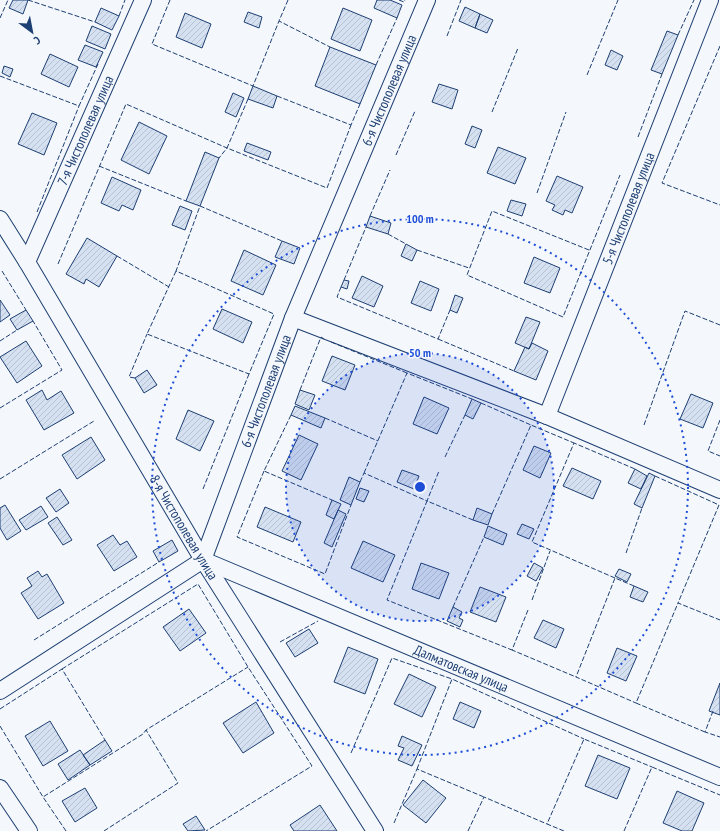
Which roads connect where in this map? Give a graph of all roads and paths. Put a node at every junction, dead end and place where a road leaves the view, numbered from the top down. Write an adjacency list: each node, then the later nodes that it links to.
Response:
1 (143, 0): 5 (street, 7-я Чистополевая улица)
2 (427, 0): 6 (street, 6-я Чистополевая улица)
3 (710, 0): 7 (street, 5-я Чистополевая улица)
4 (0, 219): 5 (street, 8-я Чистополевая улица)
5 (27, 262): 9 (street, 8-я Чистополевая улица)
6 (293, 318): 7 (street); 9 (street, 6-я Чистополевая улица)
7 (547, 416): 8 (street)
8 (720, 490)
9 (203, 560): 10 (street); 11 (street, Далматовская улица); 14 (street, 8-я Чистополевая улица)
10 (0, 691)
11 (720, 777)
12 (0, 788): 13 (street)
13 (29, 831)
14 (375, 831)

